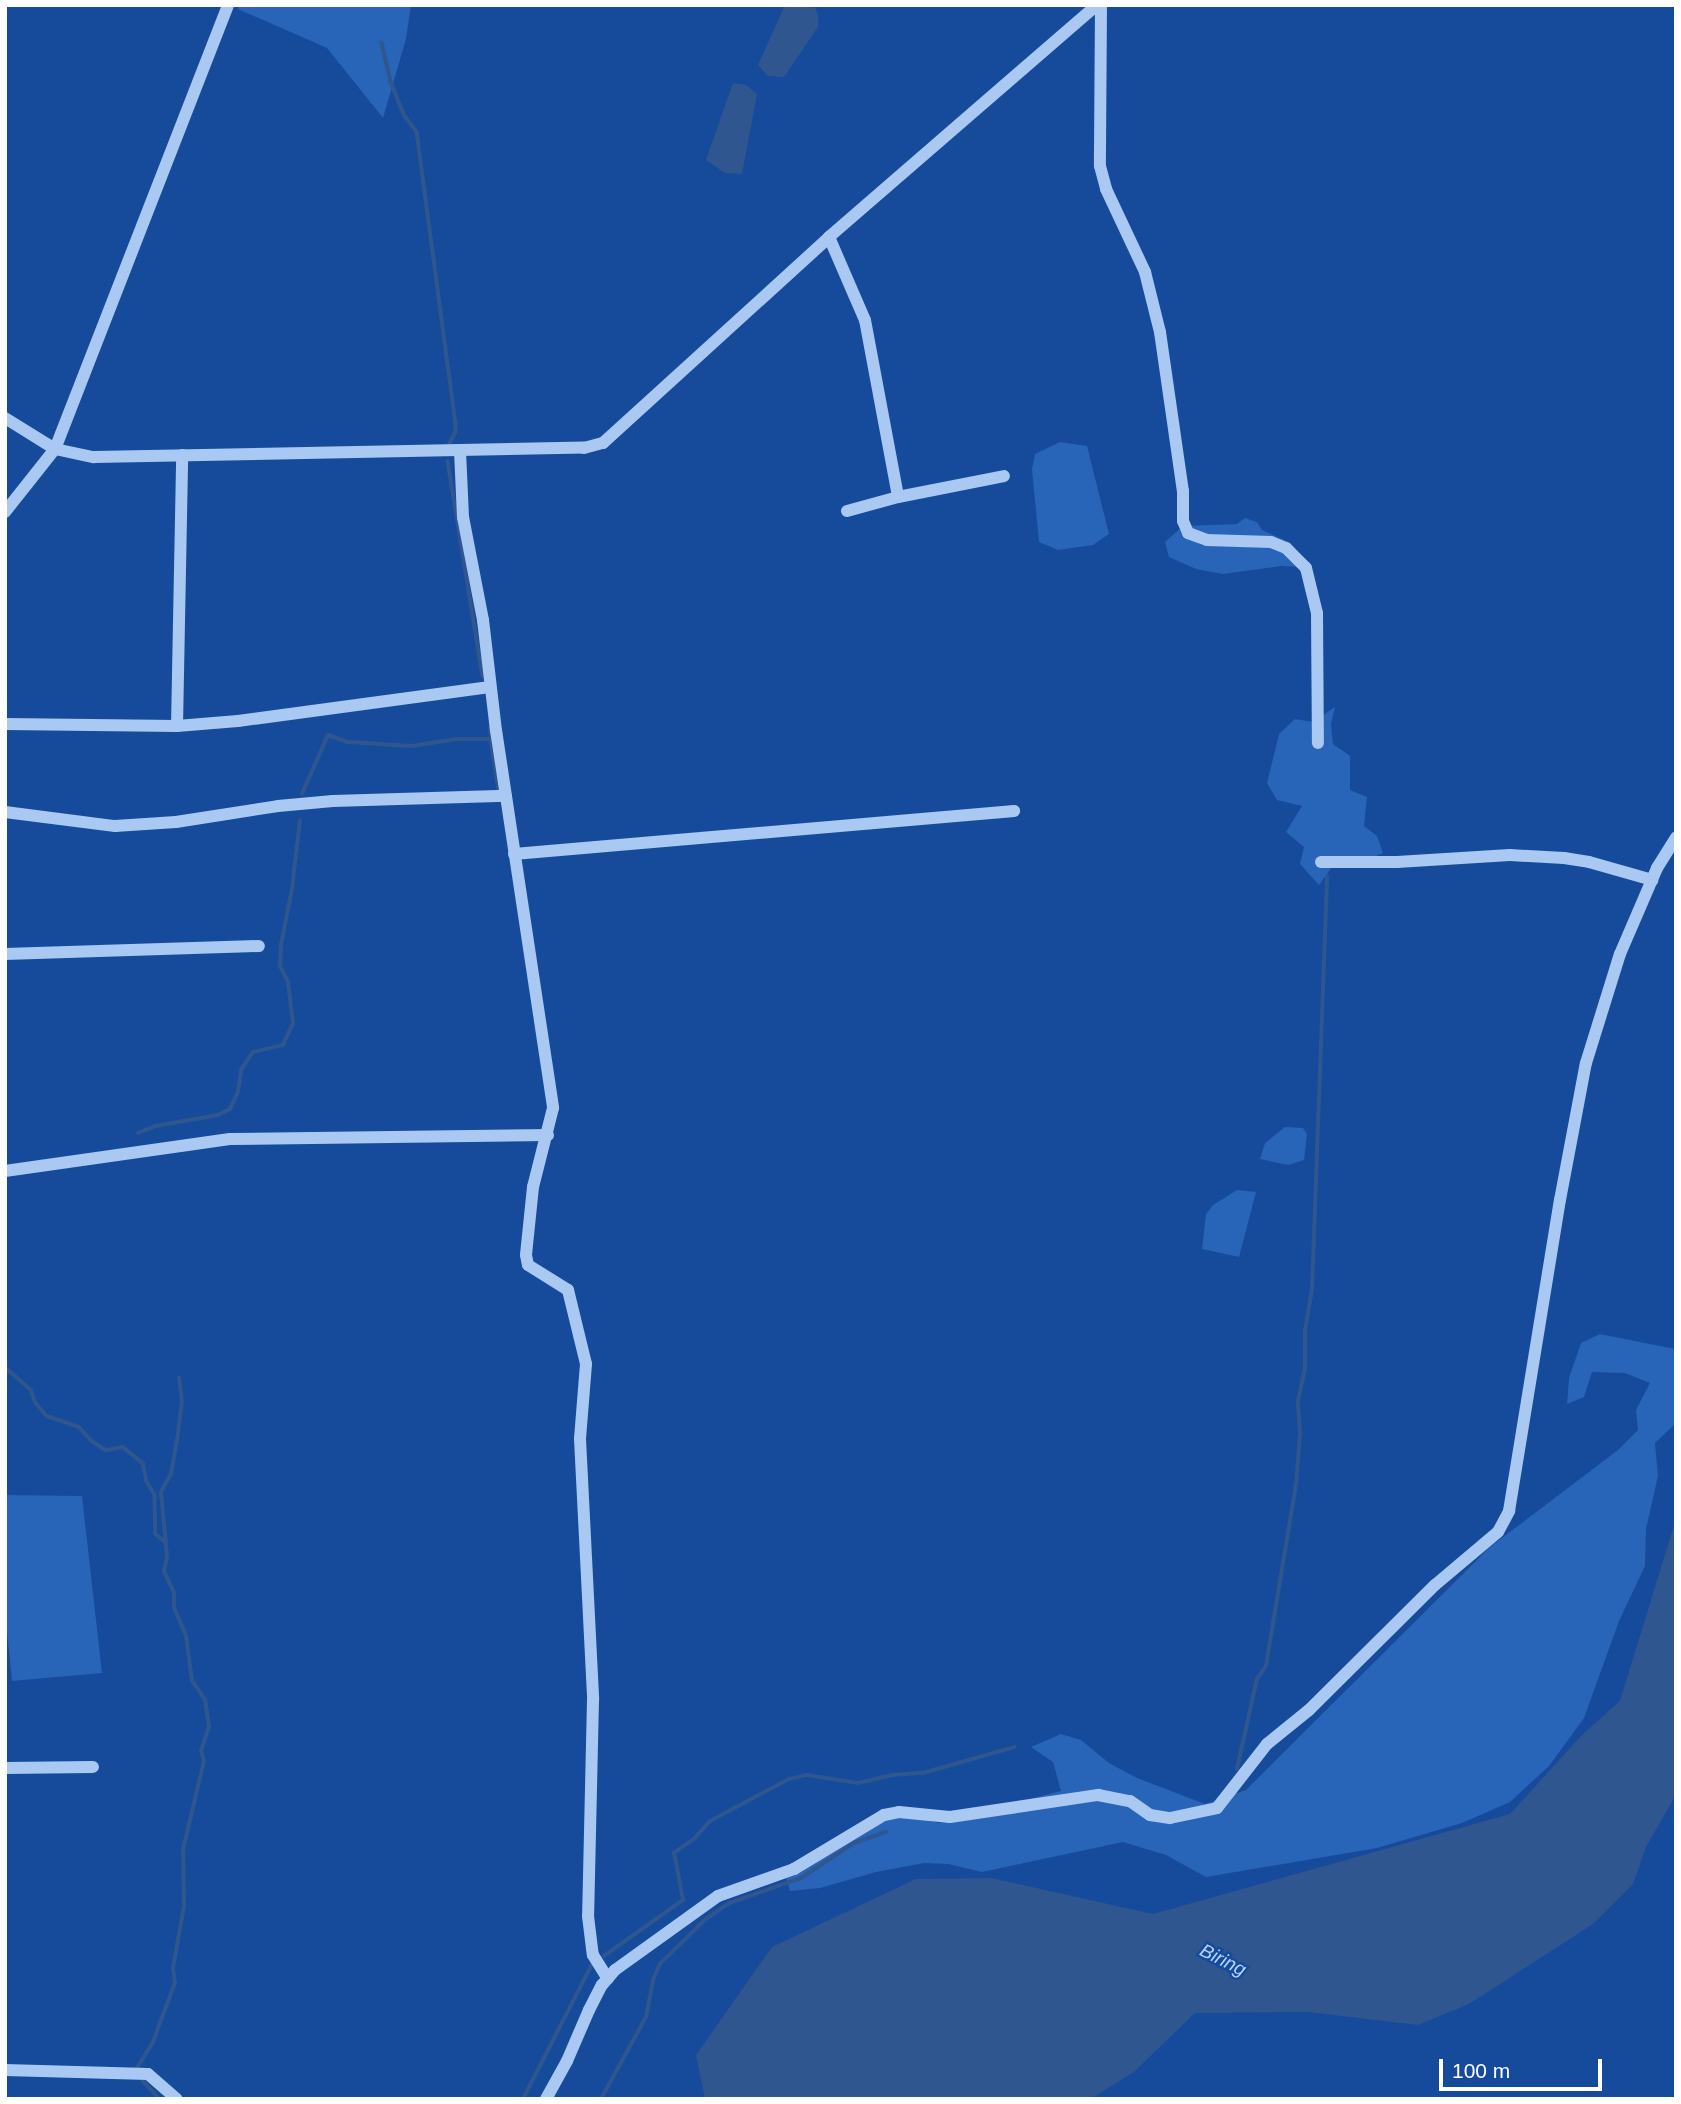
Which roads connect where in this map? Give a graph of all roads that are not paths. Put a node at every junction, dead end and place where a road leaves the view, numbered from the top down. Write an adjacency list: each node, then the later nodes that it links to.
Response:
1 (228, 5): 5 (street)
2 (1099, 5): 3 (street); 15 (street)
3 (829, 237): 6 (street); 9 (street)
4 (5, 418): 5 (street)
5 (55, 449): 7 (street); 11 (street)
6 (460, 451): 7 (street); 12 (street)
7 (182, 455): 14 (street)
8 (1004, 476): 9 (street)
9 (898, 497): 10 (street)
10 (848, 511)
11 (5, 512)
12 (490, 687): 14 (street); 16 (street)
13 (5, 723): 14 (street)
14 (177, 726)
15 (1318, 743)
16 (506, 796): 18 (street); 20 (street)
17 (1014, 811): 20 (street)
18 (5, 813)
19 (1676, 838): 22 (street)
20 (514, 854): 25 (street)
21 (1321, 862): 22 (street)
22 (1652, 880): 29 (street)
23 (259, 946): 24 (street)
24 (5, 954)
25 (548, 1135): 26 (street); 29 (street)
26 (5, 1171)
27 (93, 1767): 28 (street)
28 (5, 1768)
29 (608, 1979): 32 (street)
30 (5, 2070): 31 (street)
31 (177, 2099)
32 (546, 2099)

